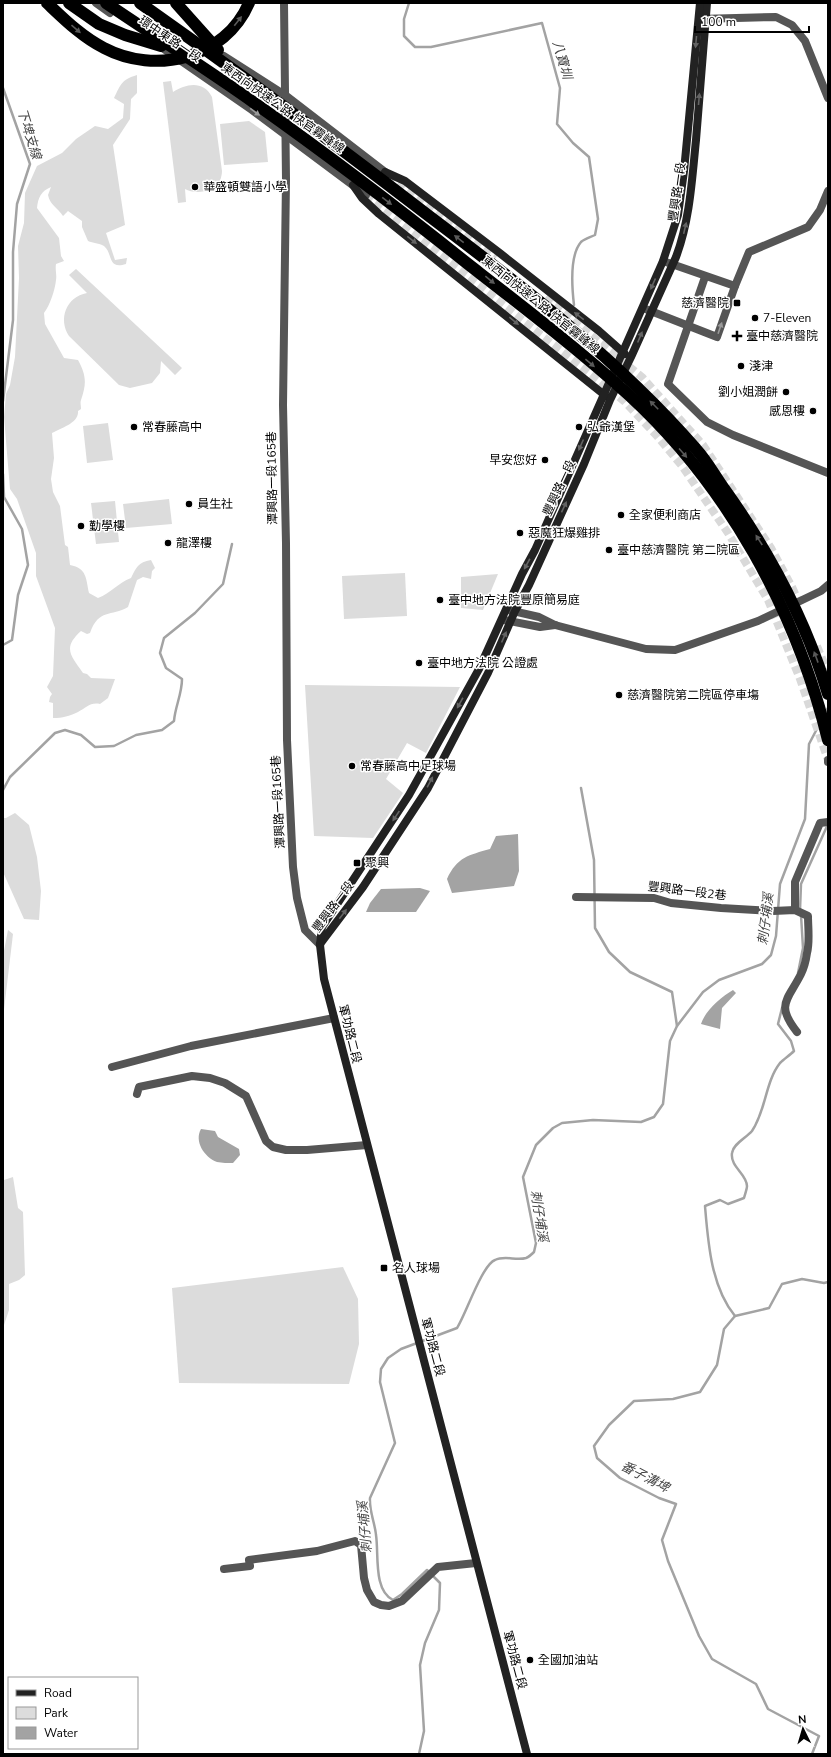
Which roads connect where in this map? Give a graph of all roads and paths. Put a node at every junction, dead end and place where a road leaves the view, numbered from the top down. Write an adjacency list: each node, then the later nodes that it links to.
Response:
1 (47, 3): 8 (highway, one-way to 8)
2 (69, 3): 13 (highway)
3 (96, 3): 17 (street, 環中東路一段, one-way to 17)
4 (106, 3): 13 (highway, 東西向快速公路 快官霧峰線)
5 (140, 3): 14 (highway, 東西向快速公路 快官霧峰線)
6 (147, 3): 15 (street, 環中東路一段)
7 (176, 3): 14 (highway)
8 (249, 3)
9 (284, 3): 15 (street, 潭興路一段165巷)
10 (700, 3): 12 (street, 豐興路一段)
11 (707, 3): 12 (street, 豐興路一段)
12 (702, 20): 16 (street); 21 (street, 豐興路一段, one-way to 21); 22 (street, 豐興路一段, one-way to 12)
13 (172, 49): 40 (highway, 東西向快速公路 快官霧峰線, one-way to 40)
14 (236, 70): 39 (highway, 東西向快速公路 快官霧峰線, one-way to 14)
15 (285, 95): 17 (street, 潭興路一段165巷); 28 (street, 環中東路一段, one-way to 15)
16 (828, 98)
17 (285, 134): 18 (street, 環中東路一段); 44 (street, 潭興路一段165巷)
18 (353, 185): 20 (street, 環中東路一段); 30 (street, one-way to 30)
19 (828, 191): 24 (street)
20 (366, 195)
21 (663, 261): 22 (street); 25 (street, 豐興路一段, one-way to 25)
22 (672, 265): 23 (street); 26 (street, 豐興路一段)
23 (705, 277): 24 (street); 27 (street)
24 (735, 286): 27 (street, one-way to 24)
25 (642, 308): 26 (street); 28 (street, 豐興路一段)
26 (651, 311): 27 (street); 29 (street, 豐興路一段, one-way to 26)
27 (688, 326): 32 (street)
28 (622, 352): 29 (street); 30 (street, 豐興路一段)
29 (631, 357): 31 (street, 豐興路一段)
30 (603, 394): 31 (street); 34 (street, 豐興路一段, one-way to 34)
31 (610, 400): 35 (street, 豐興路一段, one-way to 31)
32 (828, 473)
33 (828, 585): 38 (street)
34 (506, 609): 35 (street); 36 (street, 豐興路一段)
35 (515, 611): 37 (street, 豐興路一段); 38 (street)
36 (501, 620): 37 (street); 44 (street, 豐興路一段, one-way to 44)
37 (511, 622): 38 (street); 44 (street, 豐興路一段, one-way to 37)
38 (555, 624)
39 (828, 694)
40 (828, 740)
41 (828, 822): 43 (street)
42 (576, 897): 43 (street, 豐興路一段2巷)
43 (795, 910): 46 (street)
44 (320, 945): 45 (street, 軍功路二段)
45 (334, 1018): 47 (street); 49 (street, 軍功路二段)
46 (797, 1032)
47 (112, 1067)
48 (137, 1094): 49 (street)
49 (367, 1145): 50 (street, 軍功路二段)
50 (476, 1564): 51 (street); 52 (street, 軍功路二段)
51 (224, 1569)
52 (527, 1754)

